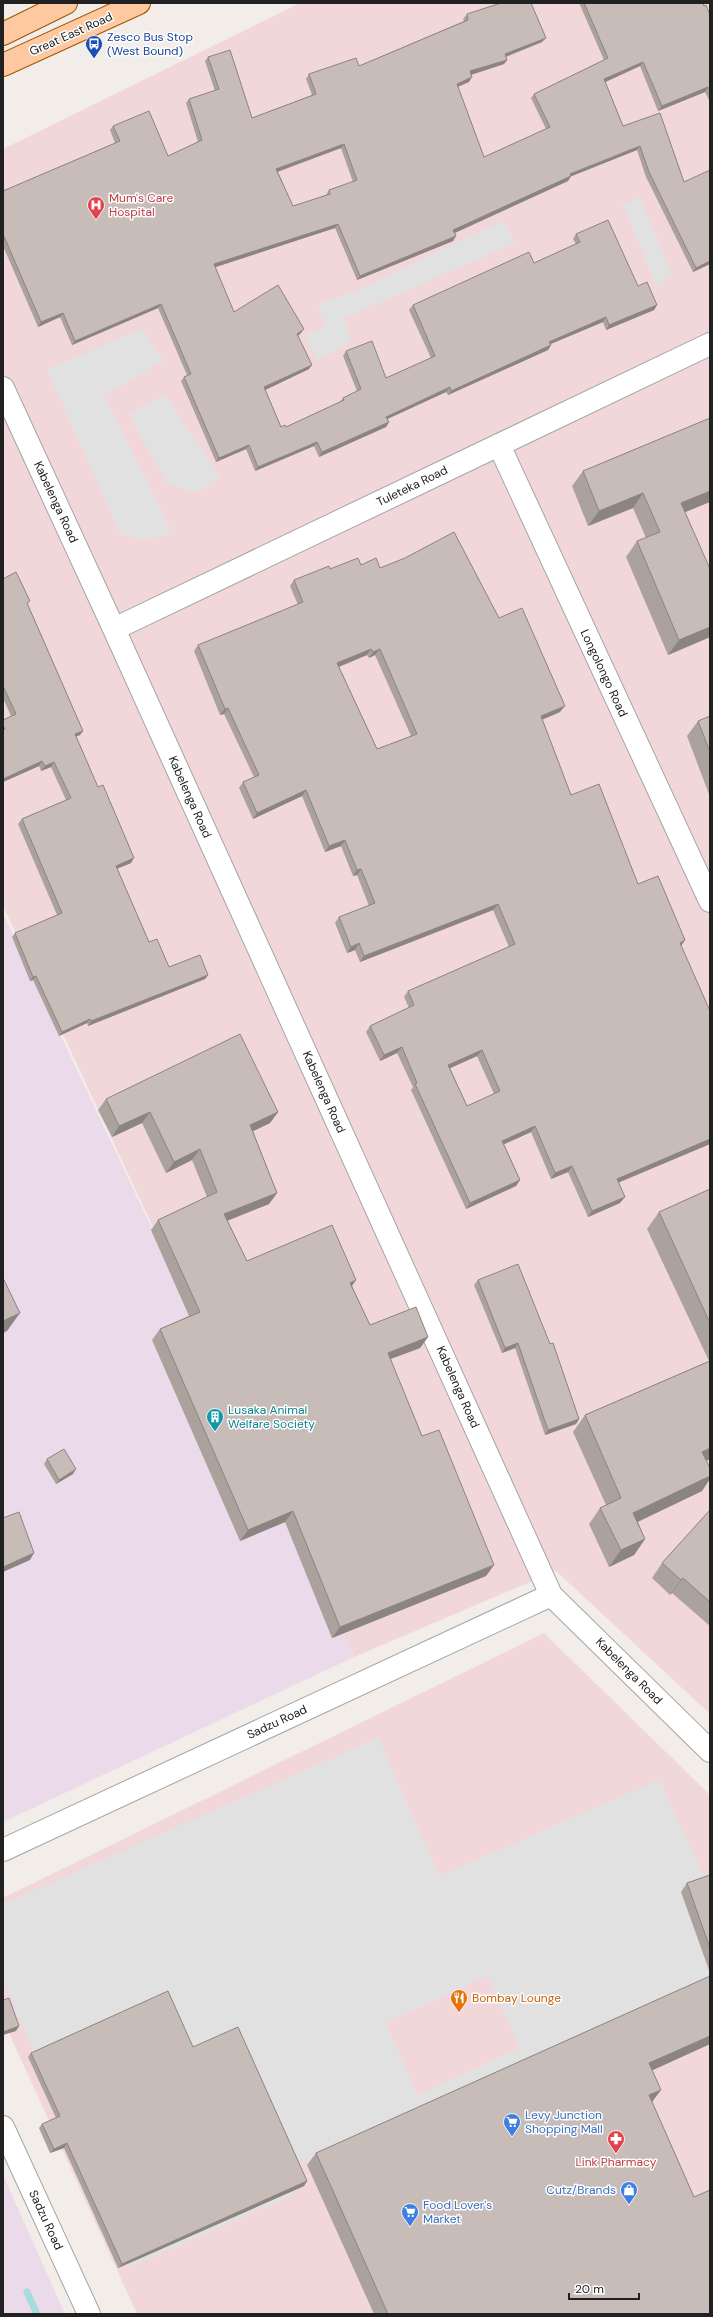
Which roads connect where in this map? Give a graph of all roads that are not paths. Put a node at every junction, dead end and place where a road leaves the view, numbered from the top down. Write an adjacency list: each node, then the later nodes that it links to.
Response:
1 (66, 3): 3 (main road)
2 (139, 3): 4 (main road, Great East Road)
3 (3, 34)
4 (3, 65)
5 (710, 344): 7 (street, Tuleteka Road)
6 (3, 388): 8 (street, Kabelenga Road)
7 (499, 445): 8 (street, Tuleteka Road); 9 (street, Longolongo Road)
8 (114, 629): 10 (street, Kabelenga Road)
9 (710, 901)
10 (552, 1595): 11 (street, Kabelenga Road); 12 (street, Sadzu Road)
11 (710, 1751)
12 (3, 1850)
13 (3, 2127): 14 (street, Sadzu Road)
14 (89, 2314)

